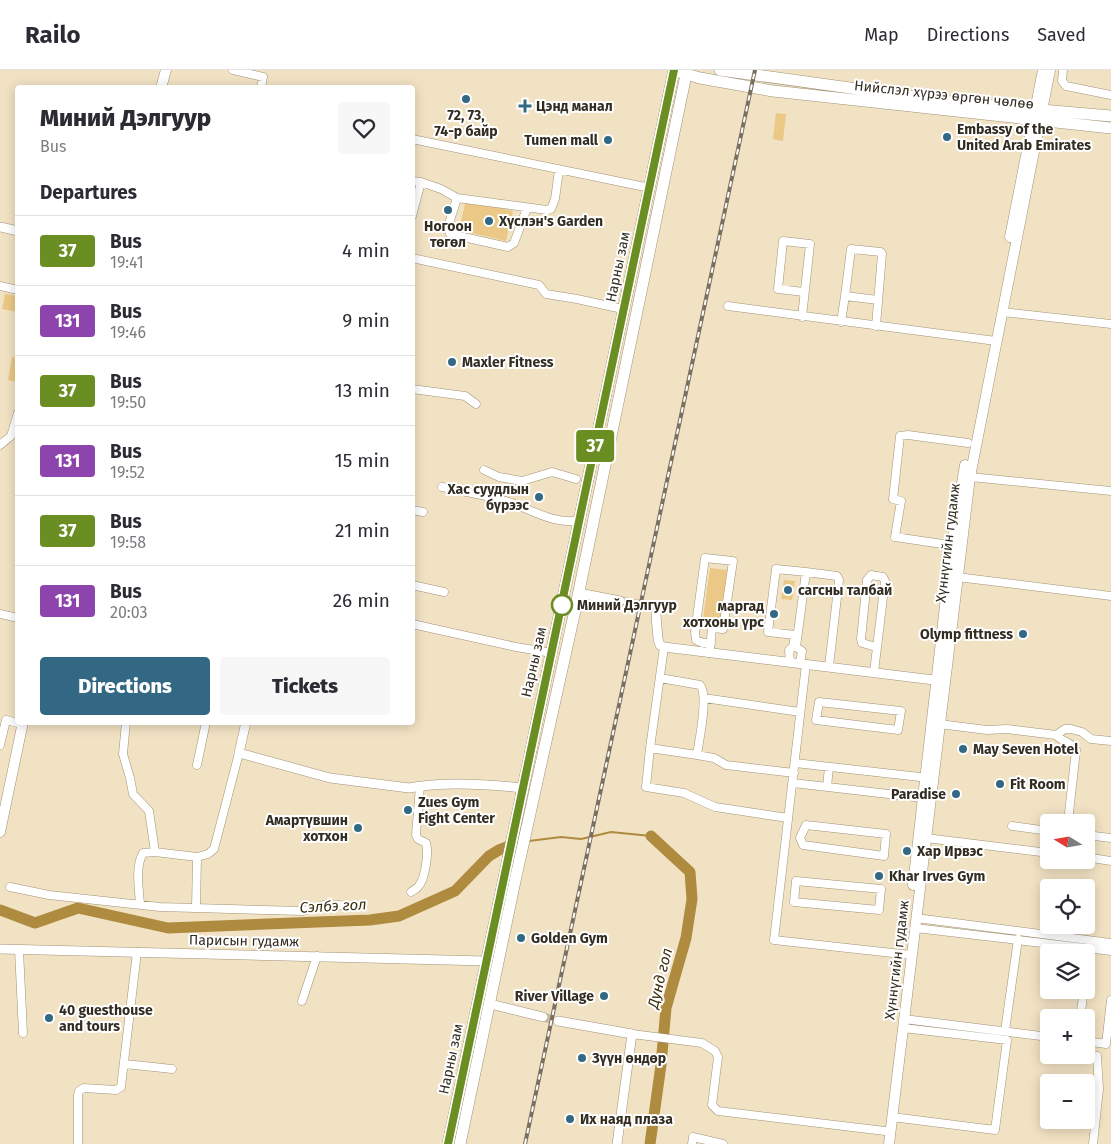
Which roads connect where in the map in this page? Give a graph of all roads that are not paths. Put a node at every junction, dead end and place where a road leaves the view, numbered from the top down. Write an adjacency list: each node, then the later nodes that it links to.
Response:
1 (166, 70): 9 (main road)
2 (233, 70): 10 (street)
3 (673, 70): 8 (main road, Нийслэл хүрээ өргөн чөлөө); 18 (main road, Нарны зам)
4 (720, 70): 12 (main road, Нийслэл хүрээ өргөн чөлөө)
5 (1043, 70): 12 (main road, Хүннүгийн гудамж)
6 (1050, 70): 12 (main road, Хүннүгийн гудамж)
7 (1063, 70): 11 (street)
8 (687, 72): 12 (main road, Нийслэл хүрээ өргөн чөлөө); 38 (main road, Нарны зам)
9 (163, 85)
10 (261, 85)
11 (1111, 95)
12 (1038, 114): 13 (main road, Нийслэл хүрээ өргөн чөлөө); 14 (main road, Нийслэл хүрээ өргөн чөлөө); 32 (main road, Хүннүгийн гудамж); 37 (main road, Хүннүгийн гудамж)
13 (1111, 116)
14 (1111, 128)
15 (415, 140): 16 (street)
16 (559, 170): 18 (street); 21 (street)
17 (417, 182): 19 (street); 20 (street)
18 (650, 188): 38 (main road, Нарны зам)
19 (415, 196)
20 (457, 198): 21 (street); 21 (street)
21 (526, 208)
22 (0, 227): 23 (street)
23 (15, 230)
24 (415, 259): 31 (street)
25 (0, 286): 26 (street)
26 (15, 289)
27 (804, 292): 27 (street); 33 (street)
28 (845, 296): 29 (street); 29 (street); 34 (street)
29 (878, 300): 36 (street)
30 (728, 306): 33 (street)
31 (618, 308)
32 (1002, 312): 35 (street); 37 (main road, Хүннүгийн гудамж)
33 (802, 317): 34 (street)
34 (841, 322): 36 (street)
35 (1111, 324)
36 (876, 326): 37 (street)
37 (993, 341): 44 (main road, Хүннүгийн гудамж); 47 (main road, Хүннүгийн гудамж)
38 (624, 343): 53 (main road, Нарны зам); 59 (main road, Нарны зам)
39 (415, 389): 40 (street)
40 (476, 404)
41 (15, 422): 43 (street)
42 (0, 438): 43 (street)
43 (9, 439): 45 (street)
44 (968, 443): 54 (main road, Хүннүгийн гудамж); 54 (street)
45 (0, 445)
46 (484, 470): 48 (street)
47 (970, 477): 50 (street); 54 (main road, Хүннүгийн гудамж)
48 (576, 479)
49 (442, 487): 53 (street)
50 (1111, 491)
51 (415, 511): 52 (street)
52 (423, 512)
53 (580, 520): 69 (main road, Нарны зам)
54 (956, 546): 56 (main road, Хүннүгийн гудамж); 77 (main road, Хүннүгийн гудамж)
55 (806, 572): 72 (street); 73 (street); 74 (street)
56 (957, 577): 60 (street); 77 (main road, Хүннүгийн гудамж)
57 (415, 587): 58 (street)
58 (444, 592)
59 (578, 595): 61 (street); 70 (main road, Нарны зам)
60 (1111, 596)
61 (619, 603)
62 (0, 614): 64 (street)
63 (656, 615): 67 (street)
64 (15, 617)
65 (415, 625): 69 (street)
66 (711, 643): 66 (street); 71 (street)
67 (664, 647): 71 (street); 76 (street)
68 (876, 647): 68 (street); 75 (street)
69 (552, 651): 70 (main road); 101 (main road, Нарны зам)
70 (566, 652): 139 (main road, Нарны зам)
71 (709, 653): 72 (street)
72 (790, 662): 73 (street)
73 (803, 663): 74 (street); 79 (street)
74 (829, 666): 75 (street)
75 (874, 672): 77 (street)
76 (660, 678): 78 (street); 90 (street)
77 (941, 681): 86 (main road, Хүннүгийн гудамж); 97 (main road, Хүннүгийн гудамж)
78 (704, 698): 79 (street); 92 (street)
79 (801, 710): 80 (street); 93 (street)
80 (817, 710): 80 (street)
81 (3, 720): 89 (street)
82 (22, 725): 107 (main road)
83 (126, 725): 113 (street)
84 (205, 725): 94 (street)
85 (245, 725): 91 (street)
86 (939, 726): 87 (street); 97 (main road, Хүннүгийн гудамж)
87 (1056, 734): 88 (street); 103 (street)
88 (1111, 741)
89 (0, 744)
90 (650, 748): 92 (street); 104 (street)
91 (239, 753): 99 (street); 115 (street)
92 (697, 755): 96 (street)
93 (795, 763): 95 (street); 96 (street)
94 (197, 765)
95 (829, 767): 97 (street); 100 (street)
96 (794, 773): 98 (street)
97 (929, 778): 102 (main road, Хүннүгийн гудамж); 111 (main road, Хүннүгийн гудамж)
98 (793, 783): 100 (street); 104 (street)
99 (420, 786): 101 (street); 121 (street)
100 (827, 787): 102 (street)
101 (522, 788): 136 (main road, Нарны зам)
102 (923, 798): 134 (main road, Хүннүгийн гудамж)
103 (1069, 814)
104 (788, 818): 109 (street)
105 (1012, 826): 106 (street)
106 (1040, 830)
107 (0, 832)
108 (1095, 836): 112 (street)
109 (786, 837): 110 (street); 119 (street)
110 (800, 838): 110 (street)
111 (926, 838): 114 (street); 125 (main road, Хүннүгийн гудамж)
112 (1111, 838)
113 (155, 852): 115 (street); 122 (street)
114 (1040, 852)
115 (197, 857): 124 (street)
116 (1095, 859): 117 (street)
117 (1111, 860)
118 (10, 887): 122 (street)
119 (780, 888): 120 (street); 134 (street)
120 (795, 890): 120 (street)
121 (411, 892)
122 (140, 904): 124 (street)
123 (349, 906): 124 (street)
124 (196, 908)
125 (915, 923): 126 (street); 127 (street); 134 (main road, Хүннүгийн гудамж)
126 (1018, 939): 128 (street); 143 (street)
127 (1111, 943)
128 (1057, 944)
129 (0, 949): 131 (street, Парисын гудамж)
130 (1095, 949): 132 (street)
131 (19, 950): 133 (street, Парисын гудамж); 144 (street)
132 (1111, 951)
133 (137, 952): 135 (street, Парисын гудамж); 149 (street)
134 (908, 954): 142 (main road, Хүннүгийн гудамж); 153 (main road, Хүннүгийн гудамж)
135 (317, 956): 136 (street, Парисын гудамж); 138 (street)
136 (487, 961): 151 (main road, Нарны зам)
137 (1111, 1000): 147 (street)
138 (302, 1001)
139 (490, 1004): 140 (street); 151 (main road, Нарны зам)
140 (543, 1017)
141 (558, 1021): 145 (street)
142 (903, 1024): 143 (street); 152 (main road, Хүннүгийн гудамж); 152 (street)
143 (1005, 1031): 146 (street)
144 (23, 1032)
145 (636, 1034): 153 (street); 157 (street)
146 (1040, 1036)
147 (1095, 1043)
148 (1097, 1056): 162 (street)
149 (125, 1064): 150 (street); 154 (street)
150 (172, 1069)
151 (466, 1100): 155 (main road, Нарны зам); 156 (main road, Нарны зам)
152 (892, 1117): 161 (main road, Хүннүгийн гудамж)
153 (885, 1131): 160 (main road, Хүннүгийн гудамж)
154 (78, 1144)
155 (448, 1144)
156 (460, 1144)
157 (617, 1144)
158 (692, 1144): 159 (street)
159 (723, 1144)
160 (883, 1144)
161 (889, 1144)
162 (1093, 1144)

